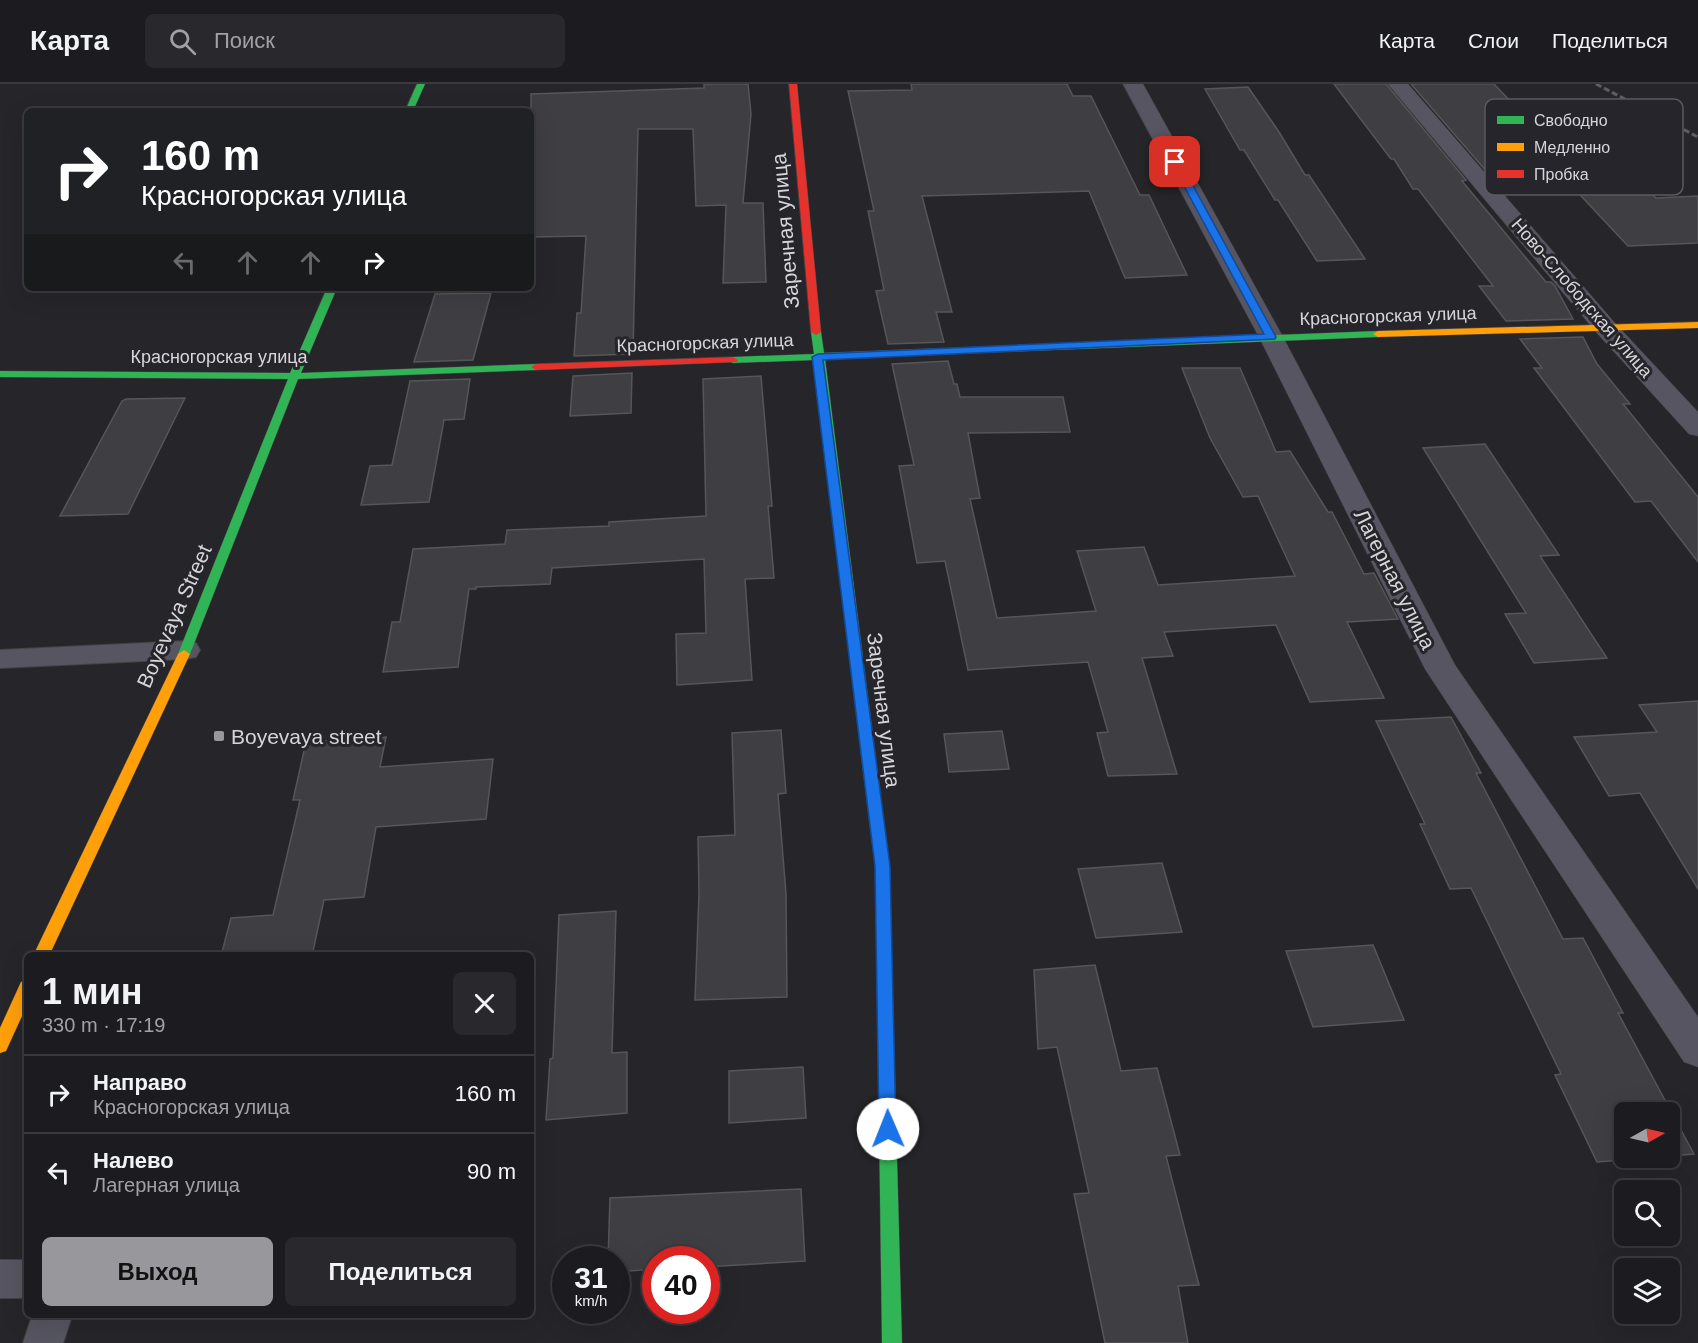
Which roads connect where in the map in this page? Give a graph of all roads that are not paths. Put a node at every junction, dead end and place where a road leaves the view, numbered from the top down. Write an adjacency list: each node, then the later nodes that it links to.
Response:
1 (421, 84): 5 (street)
2 (793, 84): 12 (street, Заречная улица)
3 (1133, 84): 11 (street, Лагерная улица)
4 (1398, 84): 6 (street, Ново-Слободская улица)
5 (410, 108)
6 (1485, 186)
7 (1493, 195): 10 (street, Ново-Слободская улица)
8 (331, 291): 14 (street, Boyevaya Street)
9 (1698, 325): 10 (street, Красногорская улица)
10 (1605, 327): 11 (street, Красногорская улица); 15 (street, Ново-Слободская улица)
11 (1271, 337): 12 (street, Красногорская улица); 21 (street, Лагерная улица)
12 (818, 357): 14 (street, Красногорская улица); 26 (street, Заречная улица)
13 (0, 374): 14 (street, Красногорская улица)
14 (294, 376): 16 (street, Boyevaya Street)
15 (1698, 428)
16 (186, 650): 17 (lane); 18 (street, Boyevaya Street)
17 (0, 659)
18 (43, 952)
19 (24, 994): 20 (street)
20 (0, 1046)
21 (1698, 1050)
22 (0, 1279): 23 (lane)
23 (24, 1279)
24 (51, 1318): 25 (lane)
25 (43, 1343)
26 (892, 1343)

